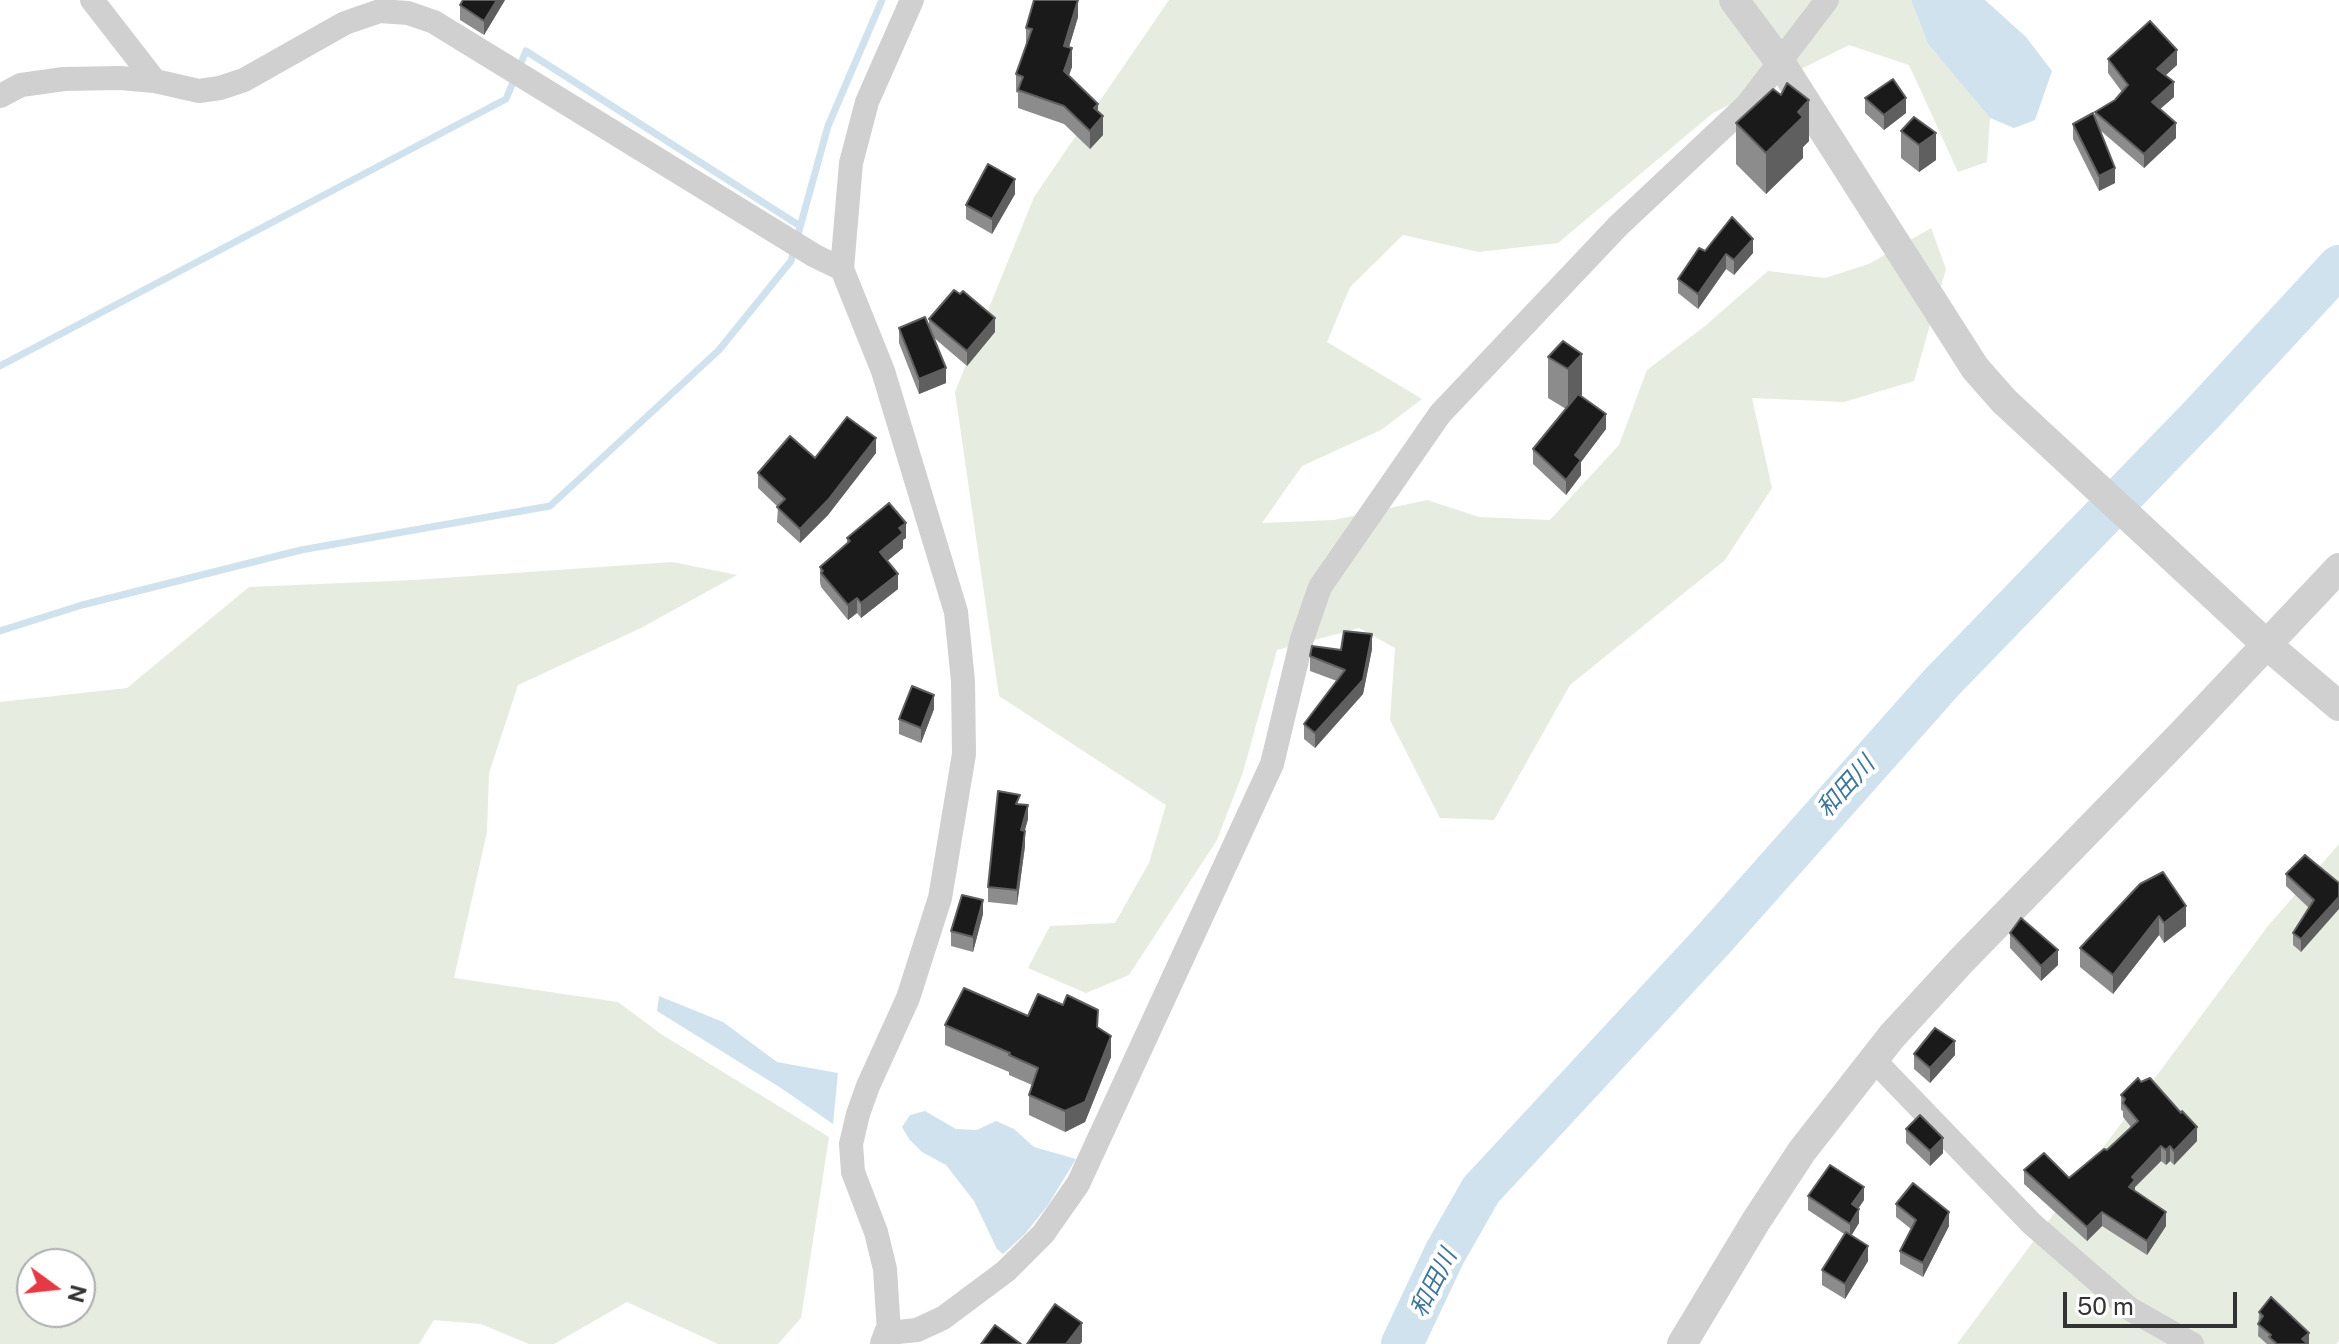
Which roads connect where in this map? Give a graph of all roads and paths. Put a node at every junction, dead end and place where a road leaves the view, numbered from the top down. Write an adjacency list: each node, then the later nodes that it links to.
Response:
1 (92, 0): 6 (street)
2 (912, 0): 8 (street)
3 (1734, 0): 5 (street)
4 (1827, 0): 5 (street)
5 (1780, 62): 10 (street); 13 (street)
6 (155, 81): 7 (street); 8 (street)
7 (0, 96)
8 (842, 269): 13 (street)
9 (2339, 568): 10 (street)
10 (2266, 644): 11 (street); 12 (street)
11 (2339, 706)
12 (1874, 1060): 14 (street); 15 (street)
13 (887, 1339)
14 (1682, 1344)
15 (2192, 1344)

